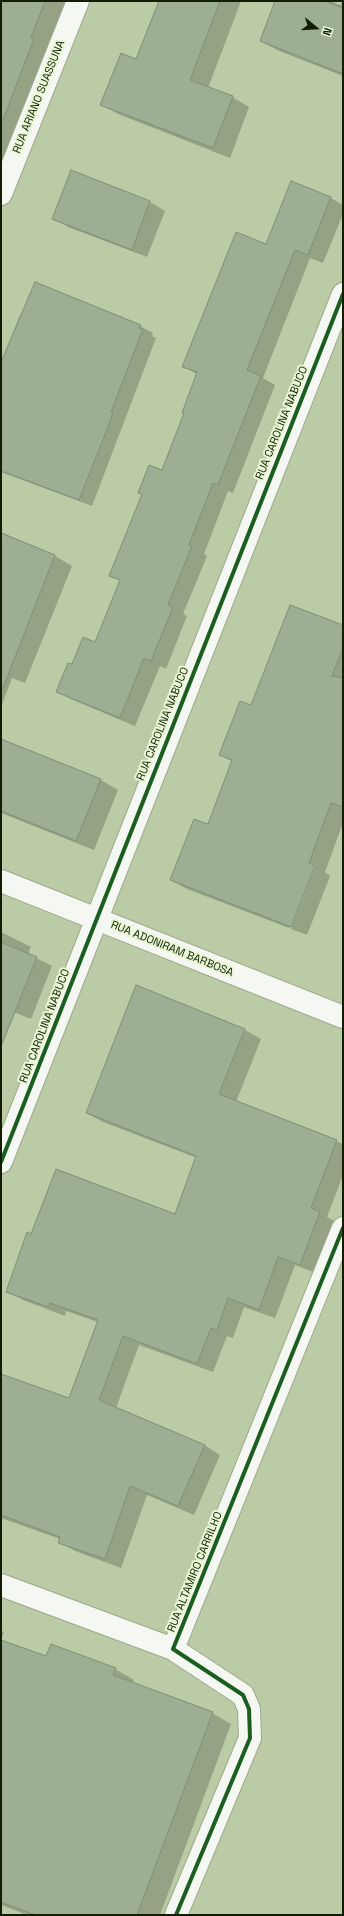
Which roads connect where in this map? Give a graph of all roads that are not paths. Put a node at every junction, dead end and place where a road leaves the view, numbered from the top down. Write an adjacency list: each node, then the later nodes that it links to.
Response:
1 (78, 1): 2 (street, RUA ARIANO SUASSUNA)
2 (1, 194)
3 (343, 294): 5 (street, RUA CAROLINA NABUCO)
4 (1, 881): 5 (street, RUA ADONIRAM BARBOSA)
5 (96, 919): 6 (street, RUA ADONIRAM BARBOSA); 7 (street, RUA CAROLINA NABUCO)
6 (343, 1017)
7 (1, 1162)
8 (343, 1228): 10 (street, RUA ALTAMIRO CARRILHO)
9 (1, 1585): 10 (street)
10 (173, 1649): 11 (street, RUA ALTAMIRO CARRILHO)
11 (176, 1915)

